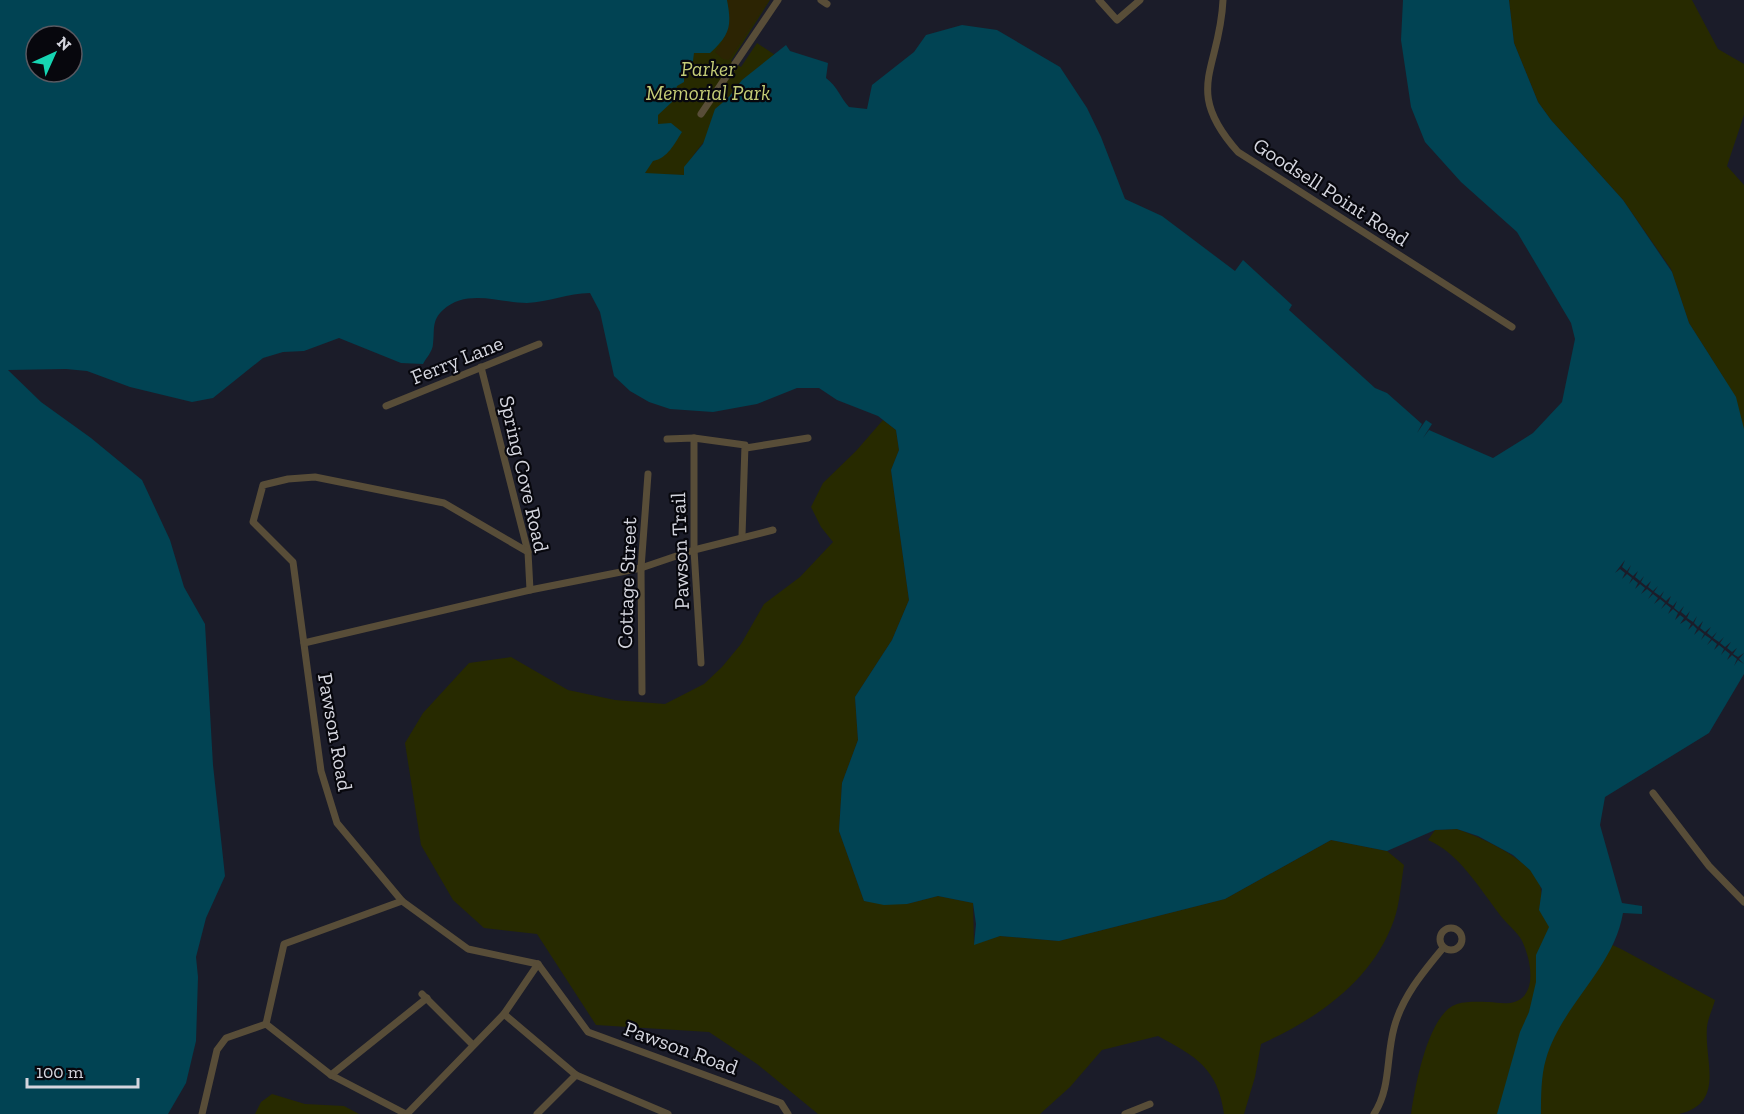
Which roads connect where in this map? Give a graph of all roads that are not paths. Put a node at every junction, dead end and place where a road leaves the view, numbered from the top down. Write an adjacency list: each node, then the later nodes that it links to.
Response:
1 (778, 0): 5 (street)
2 (1099, 0): 3 (street)
3 (1140, 0)
4 (1223, 0): 6 (street, Goodsell Point Road)
5 (701, 114)
6 (1512, 327)
7 (539, 344): 8 (street, Ferry Lane)
8 (481, 367): 9 (street, Ferry Lane); 18 (street, Spring Cove Road)
9 (386, 406)
10 (694, 438): 12 (street); 13 (street); 17 (street, Pawson Trail)
11 (808, 438): 13 (street)
12 (667, 440)
13 (746, 448): 16 (street)
14 (648, 474): 19 (street, Cottage Street)
15 (773, 530): 16 (street)
16 (742, 536): 17 (street)
17 (694, 550): 19 (street); 22 (street, Pawson Trail)
18 (528, 552): 20 (street, Spring Cove Road); 21 (street, Pawson Road)
19 (641, 568): 20 (street); 23 (street, Cottage Street)
20 (530, 590): 21 (street)
21 (304, 643): 25 (street, Pawson Road)
22 (701, 663)
23 (642, 692)
24 (1653, 793): 26 (street)
25 (402, 901): 28 (street, Pawson Road); 30 (street)
26 (1744, 902)
27 (1443, 948): 41 (street)
28 (538, 964): 29 (street); 39 (street, Pawson Road)
29 (504, 1014): 31 (street); 33 (street)
30 (266, 1024): 32 (street); 35 (street)
31 (473, 1045): 32 (street); 36 (street)
32 (331, 1075): 36 (street)
33 (576, 1075): 37 (street); 38 (street)
34 (1150, 1104): 40 (street)
35 (202, 1114)
36 (406, 1114)
37 (537, 1114)
38 (668, 1114)
39 (788, 1114)
40 (1125, 1114)
41 (1374, 1114)

